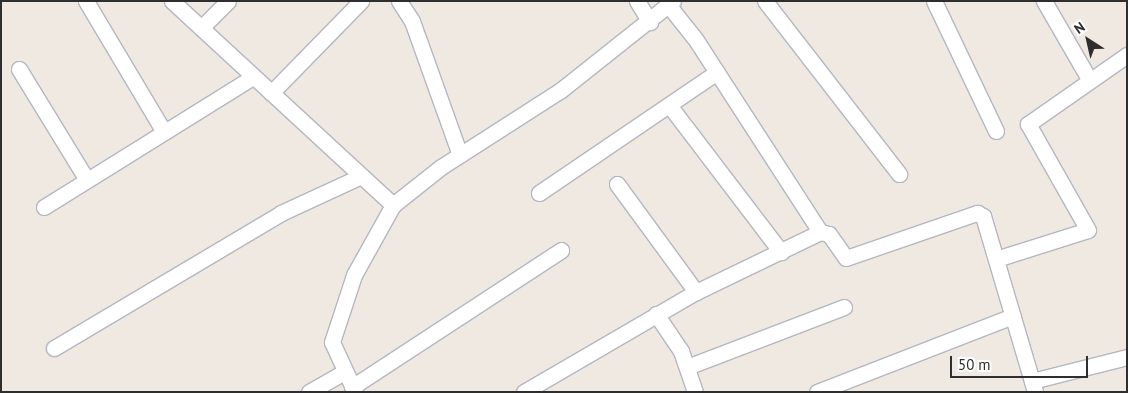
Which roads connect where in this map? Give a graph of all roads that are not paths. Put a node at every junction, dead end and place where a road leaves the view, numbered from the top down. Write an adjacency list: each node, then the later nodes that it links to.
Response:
1 (86, 1): 21 (street)
2 (172, 1): 12 (street)
3 (228, 1): 12 (street)
4 (361, 1): 18 (street)
5 (399, 1): 22 (street)
6 (636, 1): 11 (street)
7 (765, 1): 23 (street)
8 (934, 1): 20 (street)
9 (1044, 1): 17 (street)
10 (671, 4): 11 (street); 15 (street)
11 (650, 22): 22 (street)
12 (201, 28): 16 (street)
13 (1127, 55): 17 (street)
14 (19, 70): 25 (street)
15 (717, 72): 19 (street); 30 (street)
16 (254, 76): 18 (street); 21 (street)
17 (1090, 79): 33 (street)
18 (271, 93): 24 (street)
19 (669, 105): 27 (street); 32 (street)
20 (996, 131)
21 (164, 132): 25 (street)
22 (460, 155): 28 (street)
23 (900, 174)
24 (361, 176): 28 (street); 38 (street)
25 (87, 180): 29 (street)
26 (617, 184): 34 (street)
27 (538, 193)
28 (392, 205): 41 (street)
29 (44, 207)
30 (820, 232): 32 (street); 33 (street)
31 (561, 250): 43 (street)
32 (781, 252): 34 (street)
33 (996, 258): 37 (street)
34 (696, 292): 36 (street)
35 (844, 307): 40 (street)
36 (656, 314): 40 (street); 45 (street)
37 (1013, 316): 42 (street); 47 (street)
38 (54, 348)
39 (1127, 357): 42 (street)
40 (687, 367): 46 (street)
41 (344, 372): 43 (street); 44 (street)
42 (1034, 387)
43 (353, 389)
44 (309, 392)
45 (524, 392)
46 (695, 392)
47 (817, 392)

